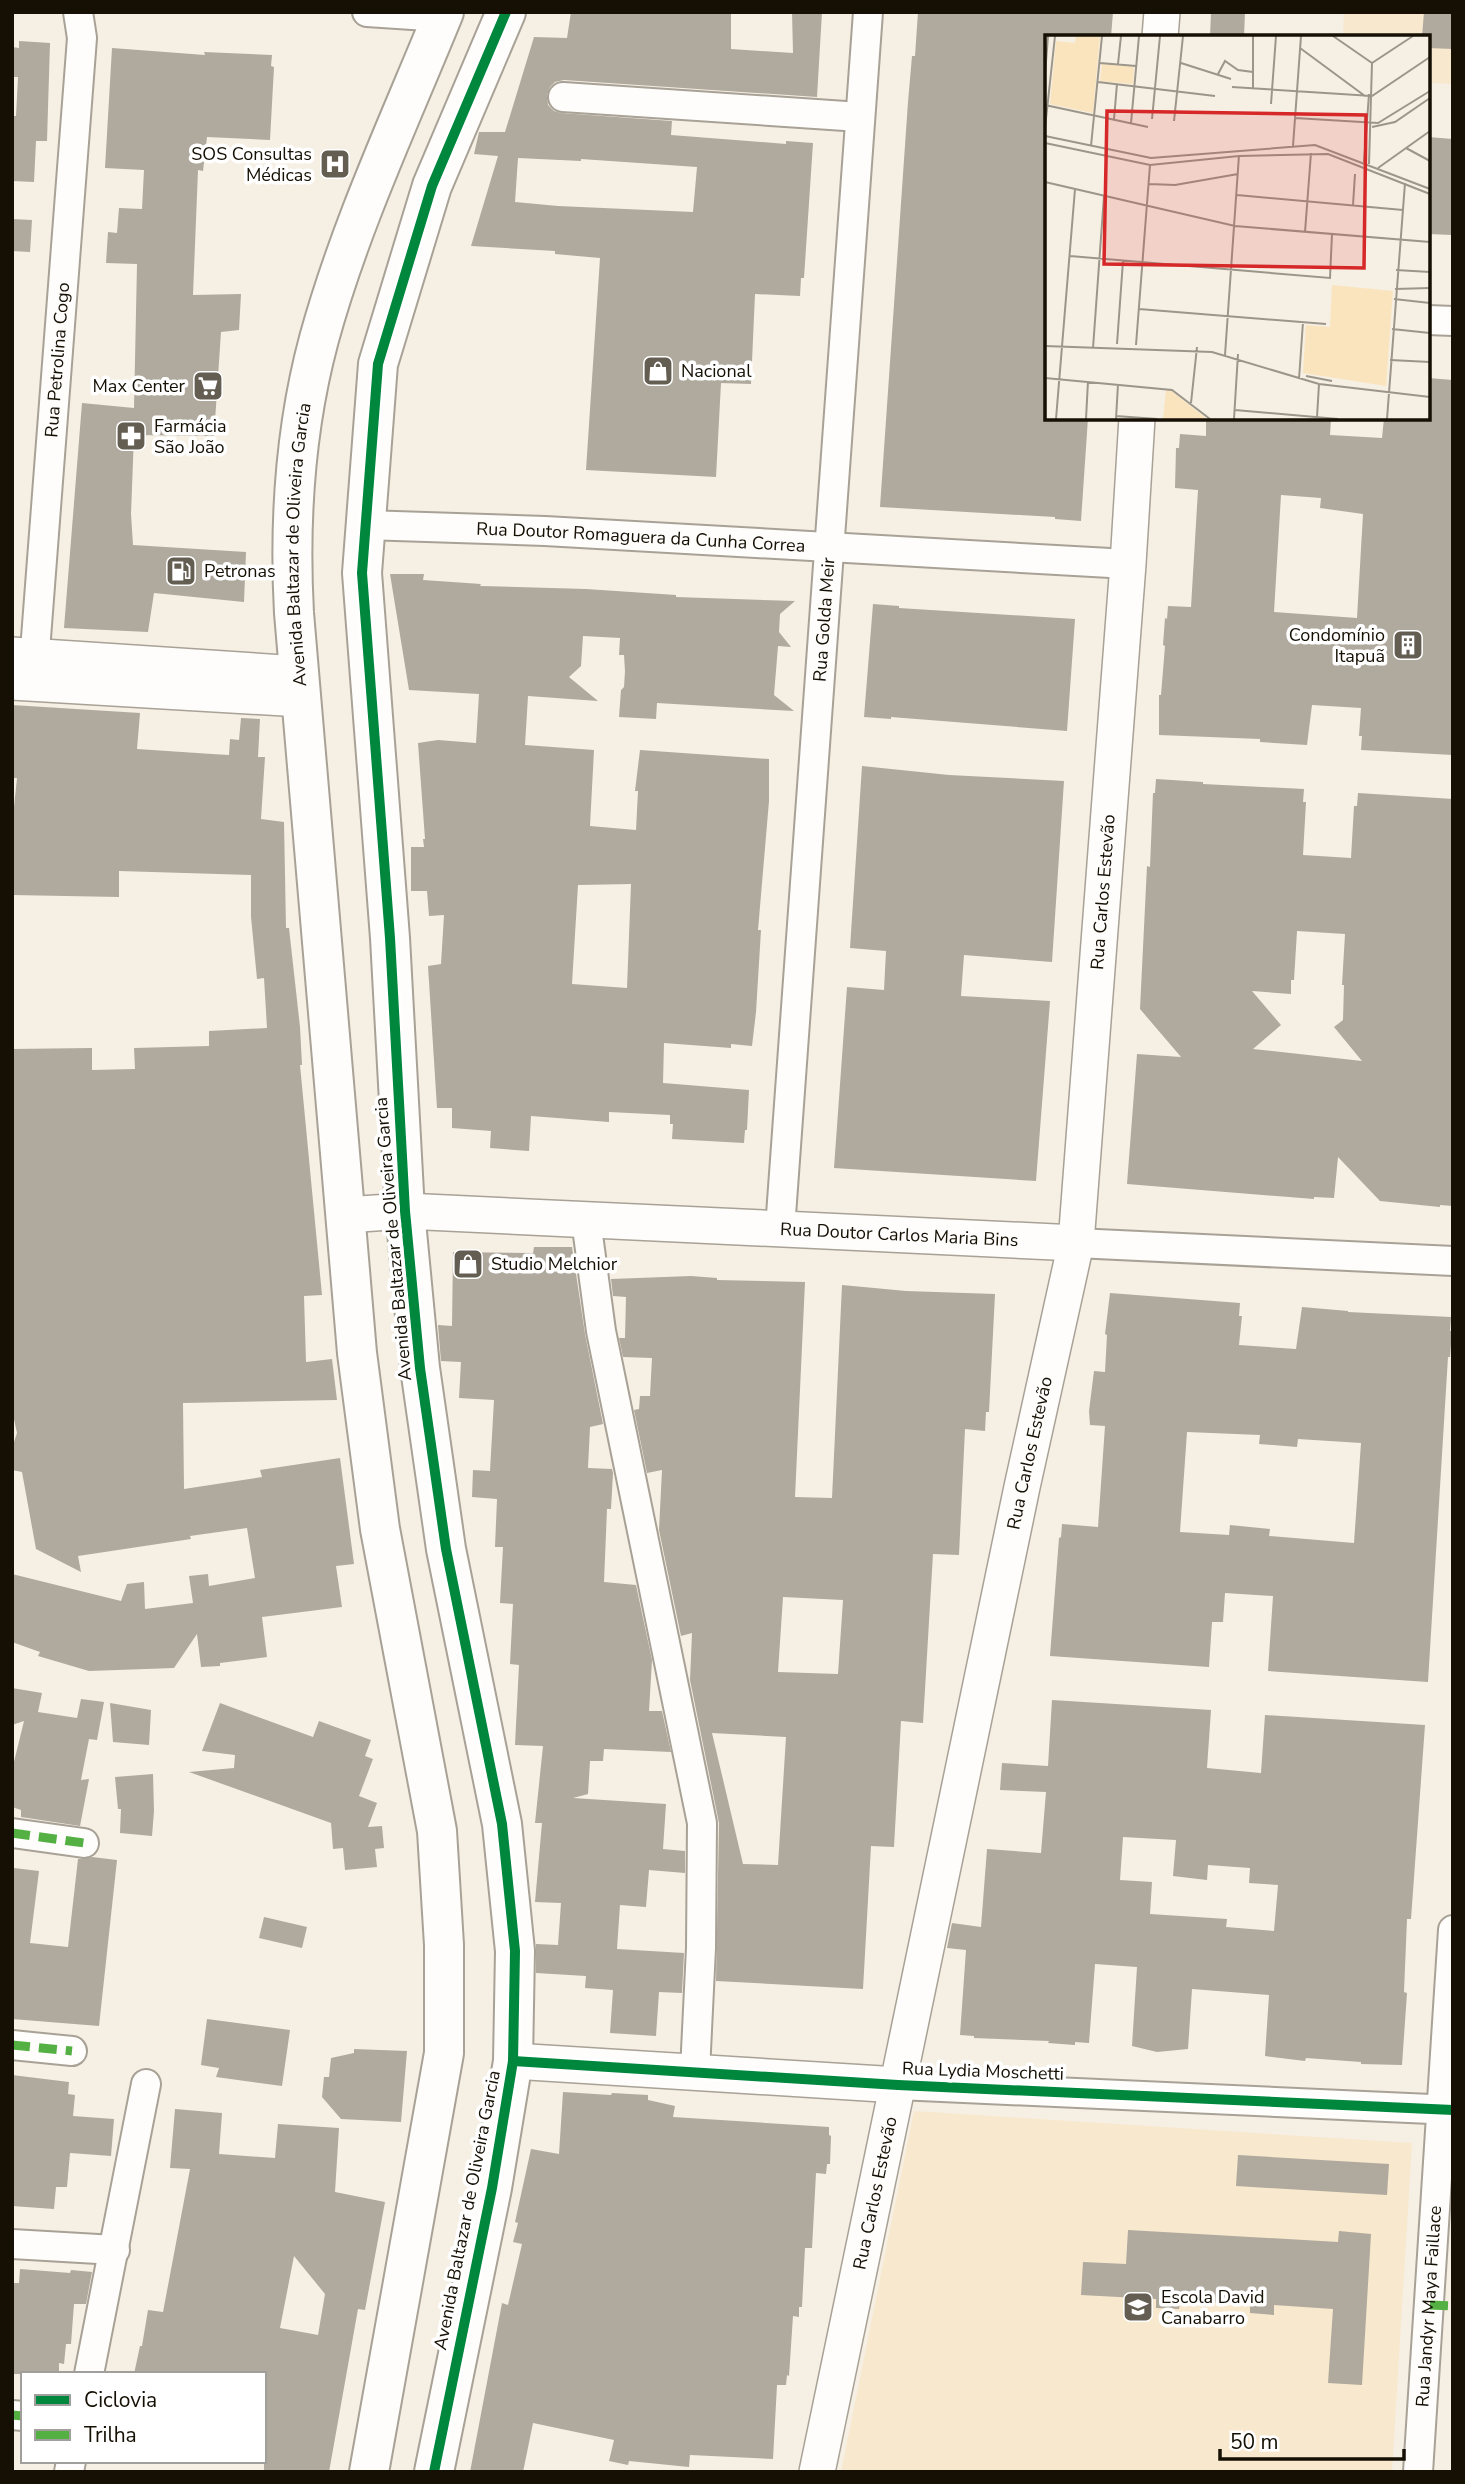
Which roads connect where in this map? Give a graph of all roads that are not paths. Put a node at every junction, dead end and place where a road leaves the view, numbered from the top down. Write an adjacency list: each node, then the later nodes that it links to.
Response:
1 (94, 12): 7 (street, Rua Petrolina Cogo)
2 (367, 12): 6 (street)
3 (506, 12): 14 (main road, Avenida Baltazar de Oliveira Garcia)
4 (868, 12): 10 (street, Rua Golda Meir)
5 (1162, 12): 8 (street)
6 (444, 14): 18 (main road, Avenida Baltazar de Oliveira Garcia)
7 (80, 25): 17 (street, Rua Petrolina Cogo)
8 (1160, 35)
9 (563, 97): 10 (street)
10 (860, 117): 15 (street, Rua Golda Meir)
11 (1430, 320): 12 (street)
12 (1453, 321)
13 (1137, 420): 16 (street, Rua Carlos Estevão)
14 (365, 526): 15 (street, Rua Doutor Romaguera da Cunha Correa); 19 (main road, Avenida Baltazar de Oliveira Garcia)
15 (830, 547): 16 (street, Rua Doutor Romaguera da Cunha Correa); 22 (street, Rua Golda Meir)
16 (1128, 564): 23 (street, Rua Carlos Estevão)
17 (23, 669): 18 (street)
18 (300, 686): 20 (main road, Avenida Baltazar de Oliveira Garcia)
19 (405, 1212): 20 (street, Rua Doutor Carlos Maria Bins); 21 (street, Rua Doutor Carlos Maria Bins); 30 (main road, Avenida Baltazar de Oliveira Garcia)
20 (345, 1215): 39 (main road, Avenida Baltazar de Oliveira Garcia)
21 (586, 1220): 22 (street, Rua Doutor Carlos Maria Bins); 31 (street)
22 (780, 1229): 23 (street, Rua Doutor Carlos Maria Bins)
23 (1076, 1244): 24 (street, Rua Doutor Carlos Maria Bins); 33 (street, Rua Carlos Estevão)
24 (1453, 1261)
25 (12, 1833): 26 (street)
26 (84, 1843)
27 (1453, 1930): 34 (street, Rua Jandyr Maya Faillace)
28 (12, 2045): 29 (street)
29 (72, 2051)
30 (513, 2061): 31 (street, Rua Lydia Moschetti); 40 (main road, Avenida Baltazar de Oliveira Garcia)
31 (695, 2071): 33 (street, Rua Lydia Moschetti)
32 (146, 2084): 36 (street)
33 (898, 2085): 34 (street, Rua Lydia Moschetti); 41 (street, Rua Carlos Estevão)
34 (1447, 2109): 37 (street, Rua Jandyr Maya Faillace)
35 (12, 2244): 36 (street)
36 (115, 2250): 38 (street)
37 (1441, 2305): 42 (street, Rua Jandyr Maya Faillace)
38 (89, 2372)
39 (369, 2472)
40 (434, 2472)
41 (817, 2472)
42 (1418, 2472)

